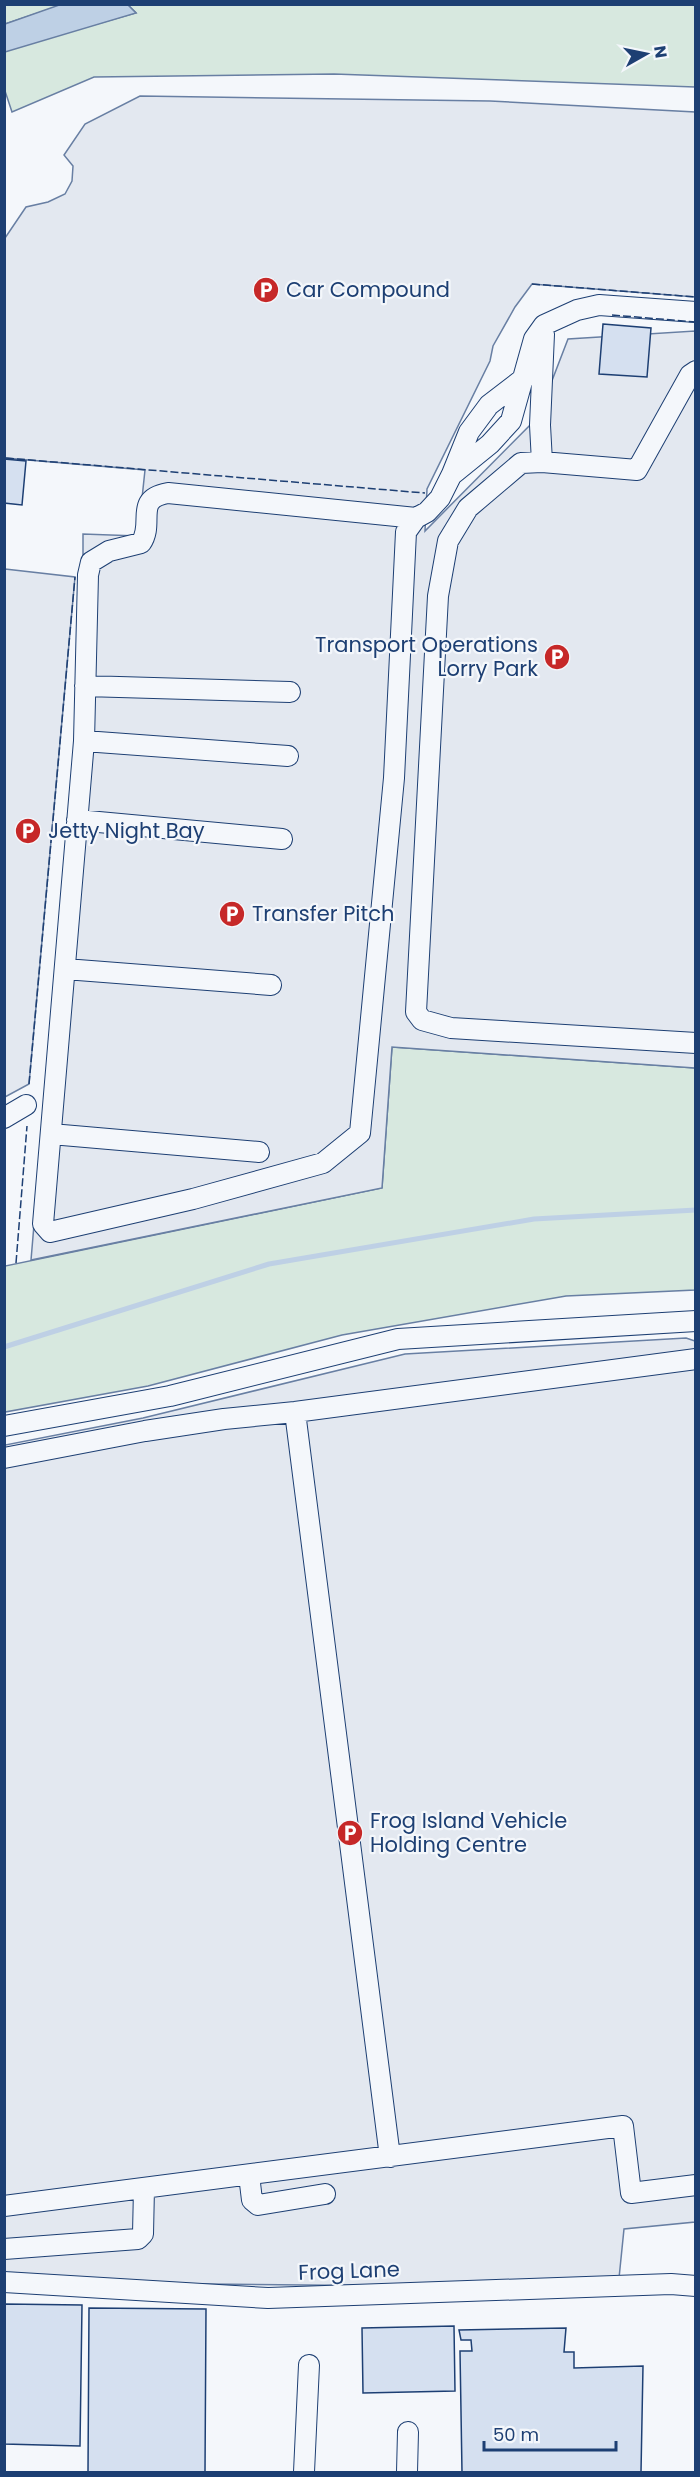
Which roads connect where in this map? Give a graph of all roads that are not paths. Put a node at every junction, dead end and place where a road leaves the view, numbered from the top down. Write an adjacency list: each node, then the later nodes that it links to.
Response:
1 (696, 312): 2 (lane)
2 (544, 326): 4 (lane); 5 (lane)
3 (696, 371): 5 (lane)
4 (524, 378): 6 (lane); 6 (lane)
5 (542, 462): 16 (lane)
6 (453, 474): 7 (lane)
7 (416, 518): 8 (lane); 19 (lane)
8 (86, 686): 9 (lane); 10 (lane)
9 (290, 692)
10 (84, 741): 11 (lane); 12 (lane)
11 (288, 756)
12 (78, 820): 13 (lane); 14 (lane)
13 (282, 839)
14 (64, 969): 15 (lane); 19 (lane)
15 (271, 985)
16 (696, 1043)
17 (26, 1106): 18 (lane)
18 (4, 1118)
19 (51, 1134): 20 (lane)
20 (259, 1152)
21 (696, 1321): 24 (lane)
22 (696, 1359): 23 (lane)
23 (295, 1412): 25 (lane); 26 (lane)
24 (4, 1426)
25 (4, 1458)
26 (390, 2157): 27 (lane); 28 (lane)
27 (249, 2175): 29 (lane); 30 (lane)
28 (696, 2185)
29 (144, 2188): 31 (lane); 32 (lane)
30 (325, 2194)
31 (4, 2206)
32 (4, 2250)
33 (4, 2282): 34 (lane, Frog Lane)
34 (696, 2286)
35 (309, 2365): 37 (lane)
36 (408, 2432): 38 (lane)
37 (304, 2472)
38 (407, 2472)

